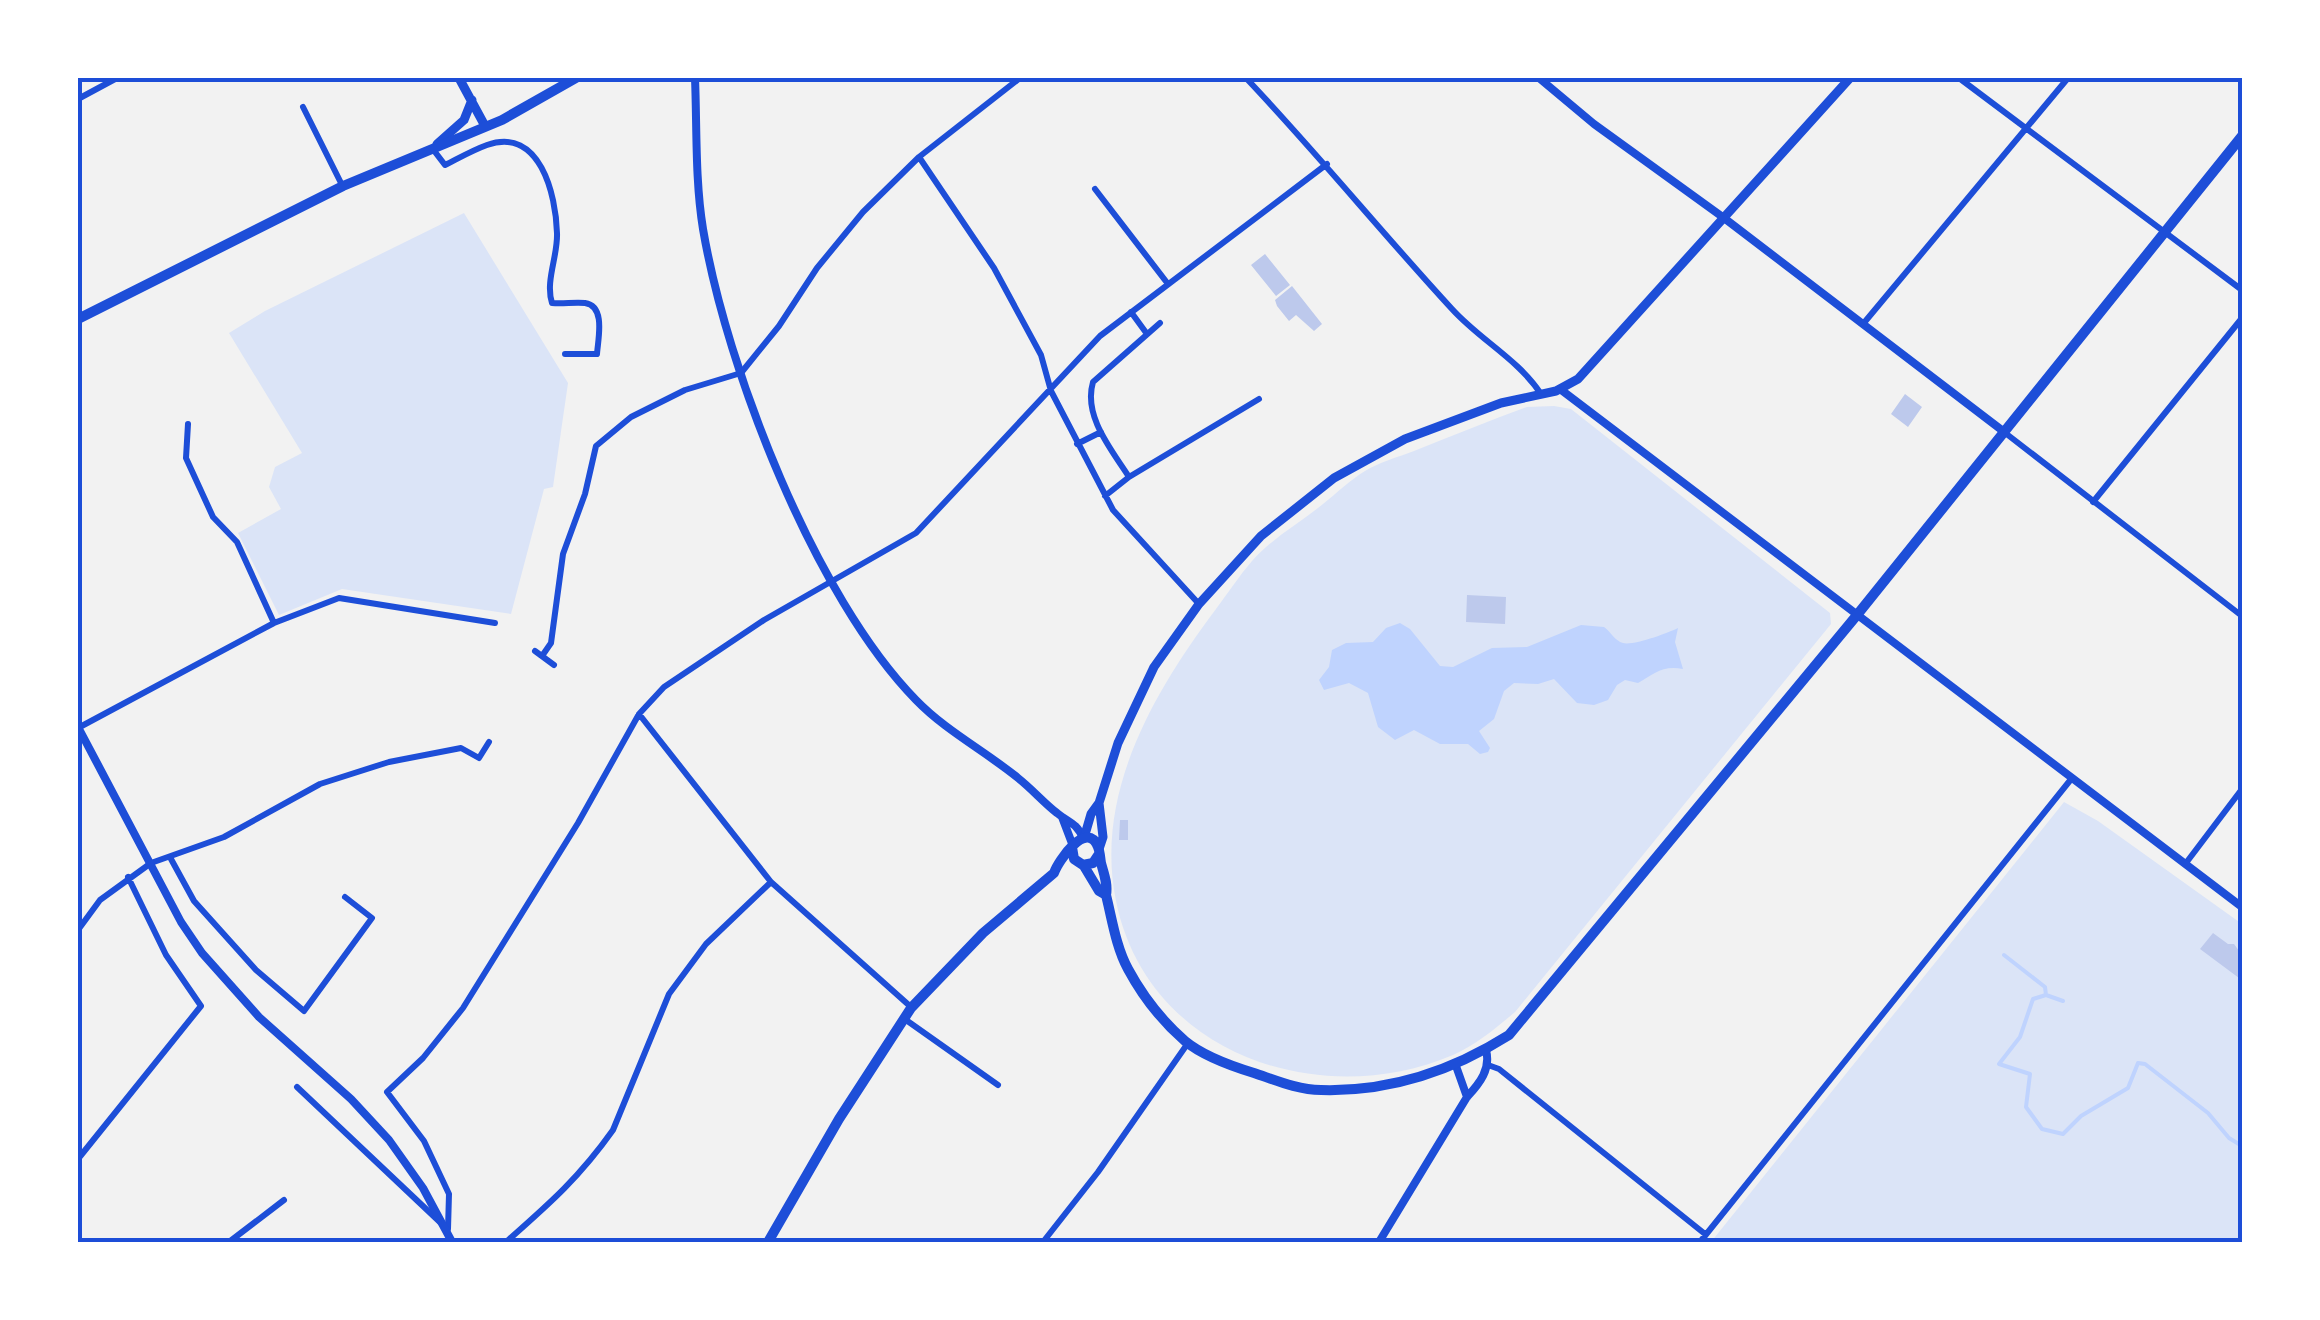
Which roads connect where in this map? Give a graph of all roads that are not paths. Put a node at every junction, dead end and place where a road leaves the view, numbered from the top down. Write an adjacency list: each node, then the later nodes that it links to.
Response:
1 (118, 78): 11 (street)
2 (459, 78): 12 (main road)
3 (576, 78): 14 (main road)
4 (695, 78): 33 (street)
5 (1020, 78): 18 (street)
6 (1246, 78): 19 (street)
7 (1539, 78): 22 (street)
8 (1850, 78): 22 (main road)
9 (1959, 78): 15 (street)
10 (2068, 78): 15 (street)
11 (78, 98)
12 (472, 100): 14 (main road); 17 (main road)
13 (303, 107): 20 (street)
14 (485, 126): 17 (main road)
15 (2024, 127): 23 (street); 30 (street)
16 (2242, 136): 23 (main road)
17 (434, 146): 20 (main road); 32 (street)
18 (920, 158): 33 (street); 35 (street)
19 (1327, 164): 24 (street); 36 (street)
20 (343, 186): 27 (main road)
21 (1095, 189): 24 (street)
22 (1724, 218): 30 (street); 34 (main road)
23 (2166, 230): 25 (street); 39 (main road)
24 (1168, 284): 26 (street)
25 (2242, 290)
26 (1131, 312): 31 (street); 35 (street)
27 (78, 318)
28 (2242, 318): 44 (street)
29 (1160, 323): 31 (street)
30 (1863, 324): 39 (street)
31 (1148, 334): 40 (street)
32 (565, 354)
33 (740, 373): 45 (street); 51 (street)
34 (1560, 390): 36 (main road); 47 (street)
35 (1050, 391): 41 (street); 45 (street)
36 (1542, 395): 46 (main road)
37 (1259, 399): 42 (street)
38 (188, 424): 50 (street)
39 (2003, 431): 44 (street); 47 (main road)
40 (1101, 432): 41 (street); 42 (street)
41 (1077, 444): 43 (street)
42 (1129, 477): 43 (street)
43 (1106, 496): 46 (street)
44 (2093, 502): 48 (street)
45 (833, 583): 52 (street); 58 (street)
46 (1199, 604): 57 (main road)
47 (1858, 613): 55 (street); 76 (main road)
48 (2242, 616)
49 (494, 623): 50 (street)
50 (274, 624): 53 (street)
51 (554, 665)
52 (639, 714): 68 (street); 84 (street)
53 (78, 728): 64 (street)
54 (488, 742): 62 (street)
55 (2072, 778): 63 (street); 85 (street)
56 (2242, 789): 63 (street)
57 (1099, 803): 59 (main road); 61 (main road)
58 (1062, 817): 59 (street); 60 (street)
59 (1084, 838): 60 (main road); 61 (main road)
60 (1072, 846): 65 (main road); 66 (main road)
61 (1099, 851): 65 (main road); 69 (main road)
62 (171, 858): 64 (street); 70 (street)
63 (2186, 862): 71 (street)
64 (151, 864): 67 (street); 84 (street)
65 (1084, 865): 66 (main road); 69 (main road)
66 (1054, 873): 73 (main road)
67 (128, 877): 72 (street); 82 (street)
68 (771, 882): 73 (street); 88 (street)
69 (1106, 895): 75 (main road)
70 (346, 897)
71 (2242, 907)
72 (78, 930)
73 (912, 1008): 74 (main road)
74 (906, 1020): 79 (street); 89 (main road)
75 (1188, 1044): 78 (main road); 90 (street)
76 (1486, 1050): 77 (street); 78 (main road)
77 (1488, 1065): 81 (street); 85 (street)
78 (1456, 1066): 81 (street)
79 (998, 1085)
80 (297, 1088): 84 (street)
81 (1467, 1096): 91 (street)
82 (78, 1159)
83 (284, 1200): 86 (street)
84 (448, 1229): 87 (street)
85 (1706, 1234): 92 (street)
86 (229, 1242)
87 (452, 1242)
88 (506, 1242)
89 (768, 1242)
90 (1043, 1242)
91 (1379, 1242)
92 (1700, 1242)

